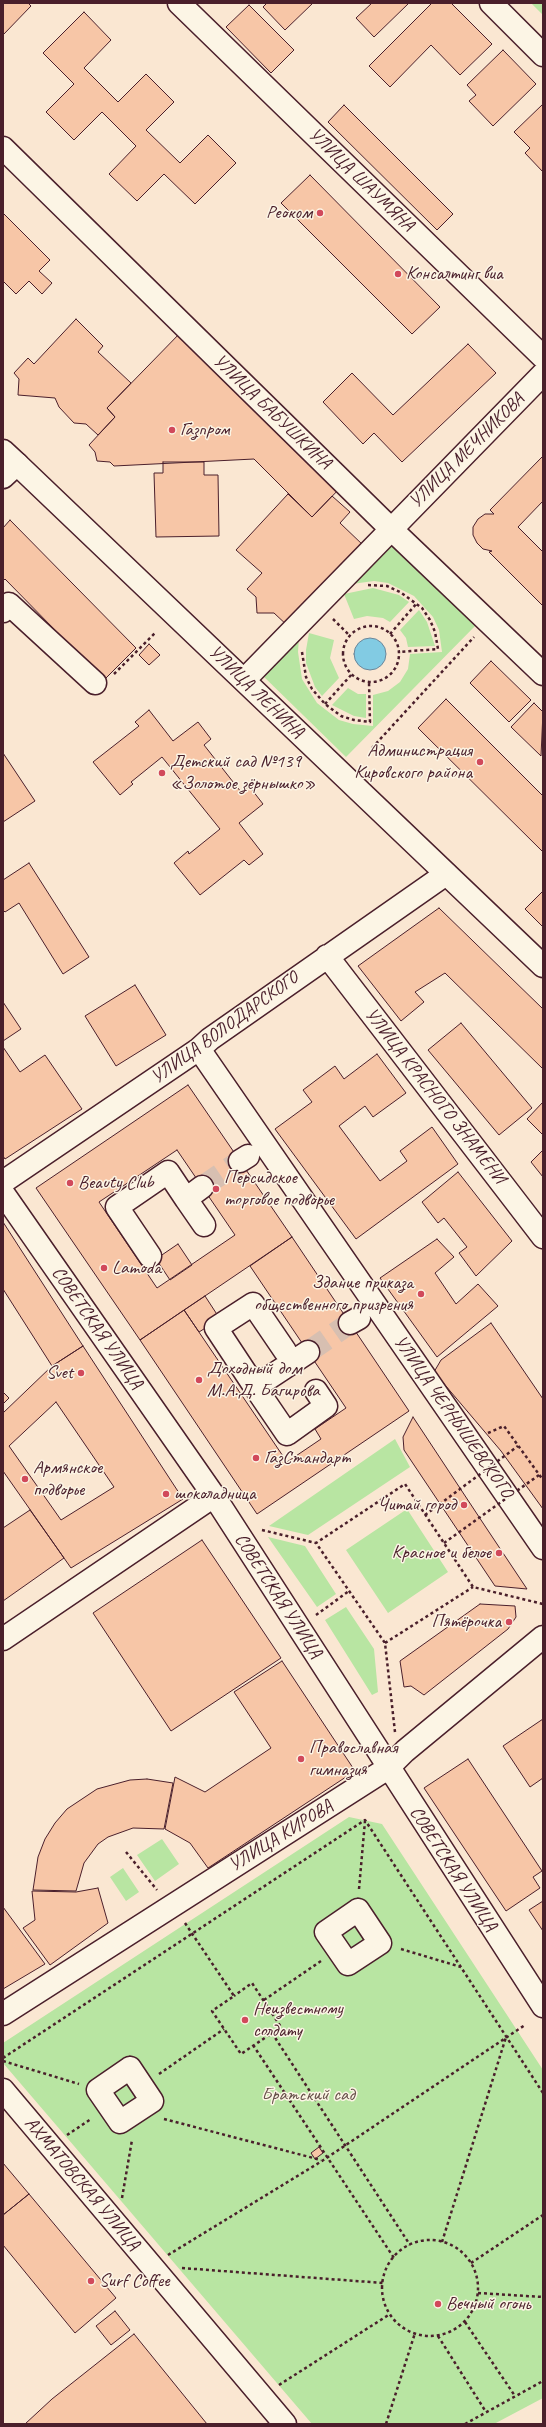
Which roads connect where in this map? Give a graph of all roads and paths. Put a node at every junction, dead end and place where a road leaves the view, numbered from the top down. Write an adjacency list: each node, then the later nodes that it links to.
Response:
1 (179, 3): 5 (street, УЛИЦА ШАУМЯНА)
2 (491, 3): 3 (street)
3 (543, 55)
4 (3, 148): 8 (street, УЛИЦА БАБУШКИНА)
5 (543, 357)
6 (543, 374): 8 (street, УЛИЦА МЕЧНИКОВА)
7 (8, 464): 24 (street, УЛИЦА ЛЕНИНА)
8 (390, 528): 12 (street, УЛИЦА БАБУШКИНА); 17 (street, УЛИЦА МЕЧНИКОВА)
9 (366, 585): 10 (path)
10 (416, 603): 14 (path); 16 (path)
11 (3, 611): 21 (street)
12 (488, 622): 19 (street, УЛИЦА БАБУШКИНА); 23 (path)
13 (155, 633): 21 (path)
14 (390, 634): 16 (path); 18 (path)
15 (303, 644): 22 (path)
16 (399, 652): 20 (path)
17 (251, 673)
18 (352, 674): 20 (path); 22 (path)
19 (543, 674)
20 (369, 682): 22 (path)
21 (95, 683)
22 (325, 704)
23 (372, 748)
24 (446, 874): 25 (street, УЛИЦА ВОЛОДАРСКОГО); 26 (street, УЛИЦА ЛЕНИНА)
25 (327, 956): 27 (street, УЛИЦА ВОЛОДАРСКОГО); 31 (street, УЛИЦА КРАСНОГО ЗНАМЕНИ)
26 (543, 966)
27 (199, 1049): 28 (street, УЛИЦА ВОЛОДАРСКОГО); 46 (street, УЛИЦА ЧЕРНЫШЕВСКОГО)
28 (3, 1182)
29 (3, 1193): 41 (street, СОВЕТСКАЯ УЛИЦА)
30 (204, 1225): 32 (street)
31 (543, 1237)
32 (150, 1256)
33 (285, 1351): 35 (street)
34 (308, 1352): 35 (street)
35 (255, 1387): 36 (street)
36 (316, 1391)
37 (485, 1435): 38 (path)
38 (518, 1446): 39 (path); 42 (path, bridge)
39 (539, 1475): 40 (path); 45 (path, bridge)
40 (543, 1480)
41 (214, 1496): 52 (street); 55 (street, СОВЕТСКАЯ УЛИЦА)
42 (425, 1514): 44 (path); 45 (path)
43 (255, 1528): 44 (path)
44 (316, 1543): 48 (path)
45 (444, 1543): 47 (path)
46 (543, 1548)
47 (473, 1587): 49 (path); 53 (path)
48 (349, 1591): 50 (path); 53 (path)
49 (543, 1604)
50 (312, 1618)
51 (543, 1637): 55 (street, УЛИЦА КИРОВА)
52 (3, 1639)
53 (385, 1643): 54 (path)
54 (395, 1738)
55 (388, 1768): 58 (street, УЛИЦА КИРОВА); 67 (street, СОВЕТСКАЯ УЛИЦА)
56 (365, 1820): 59 (path); 61 (path); 64 (path)
57 (126, 1852): 58 (path)
58 (170, 1906): 68 (street, УЛИЦА КИРОВА)
59 (358, 1910): 62 (street); 63 (street)
60 (185, 1924): 61 (path)
61 (192, 1934): 65 (path); 74 (path)
62 (380, 1943): 63 (street); 64 (path)
63 (338, 1949): 66 (path)
64 (461, 1967): 72 (path)
65 (234, 1996): 70 (path); 71 (path)
66 (264, 2000)
67 (543, 2006)
68 (3, 2014)
69 (525, 2025): 72 (path)
70 (224, 2029): 73 (path); 75 (path)
71 (272, 2033): 73 (path); 80 (path)
72 (506, 2037): 77 (path); 80 (path); 86 (path)
73 (253, 2045): 82 (path)
74 (3, 2060): 78 (path)
75 (142, 2085): 78 (street); 79 (street)
76 (3, 2090): 81 (street, АХМАТОВСКАЯ УЛИЦА)
77 (543, 2093)
78 (104, 2098): 79 (street); 81 (path)
79 (136, 2111): 83 (path); 85 (path)
80 (345, 2144): 82 (path); 87 (path)
81 (50, 2146): 85 (street, АХМАТОВСКАЯ УЛИЦА)
82 (327, 2157): 83 (path); 88 (path)
83 (322, 2161): 90 (path)
84 (543, 2215): 89 (path)
85 (118, 2226): 90 (street, АХМАТОВСКАЯ УЛИЦА)
86 (442, 2242): 87 (path); 89 (path)
87 (410, 2245): 88 (path)
88 (394, 2258): 91 (path)
89 (471, 2263): 92 (path)
90 (151, 2265): 91 (path); 100 (street, АХМАТОВСКАЯ УЛИЦА)
91 (383, 2283): 94 (path)
92 (478, 2293): 93 (path); 95 (path)
93 (543, 2297)
94 (390, 2314): 96 (path); 100 (path)
95 (465, 2322): 97 (path); 99 (path)
96 (415, 2333): 97 (path); 103 (path)
97 (438, 2336): 101 (path)
98 (543, 2381): 99 (path)
99 (515, 2396): 101 (path)
100 (262, 2397): 102 (street, АХМАТОВСКАЯ УЛИЦА)
101 (486, 2412): 104 (path)
102 (285, 2424)
103 (386, 2424)
104 (464, 2424)

